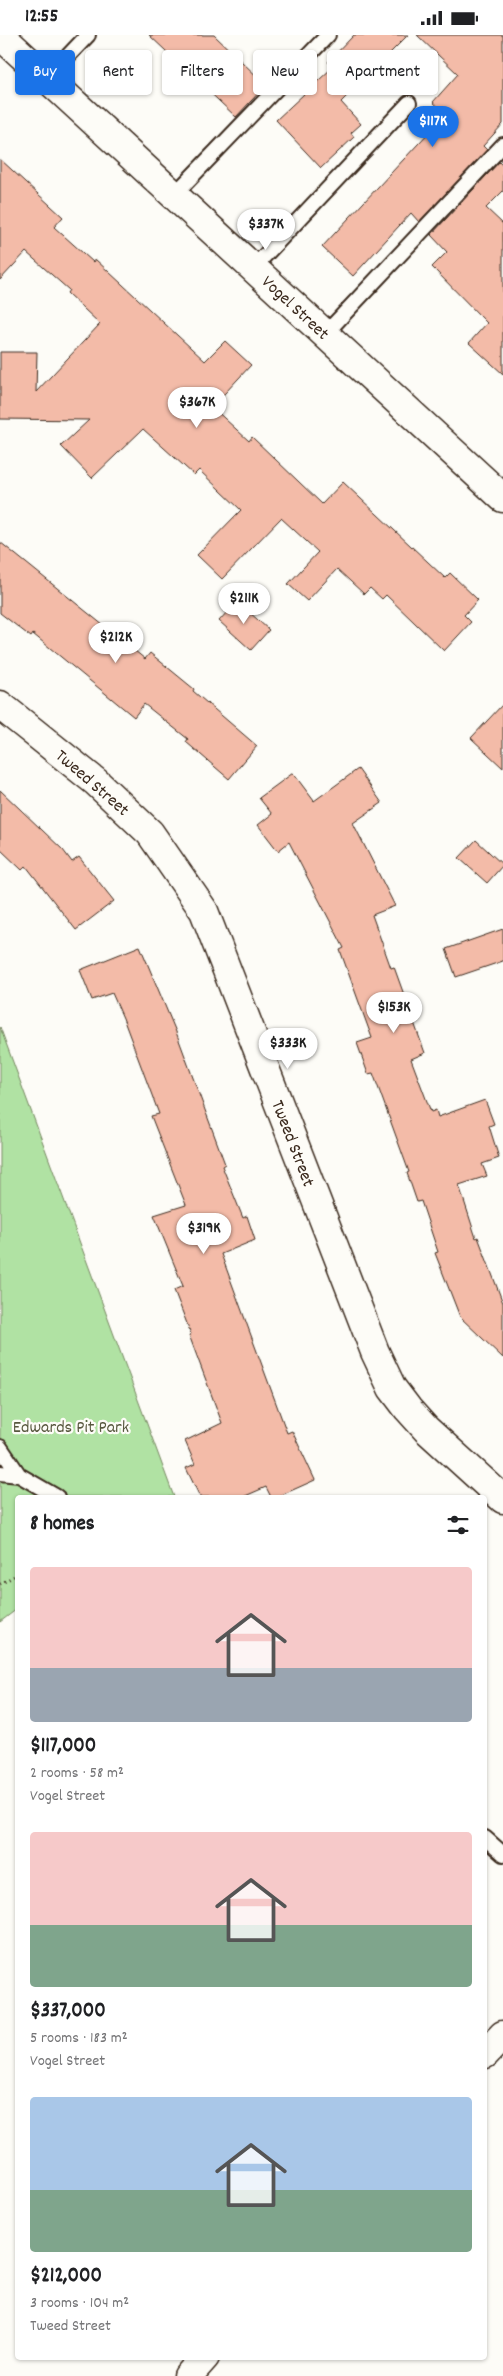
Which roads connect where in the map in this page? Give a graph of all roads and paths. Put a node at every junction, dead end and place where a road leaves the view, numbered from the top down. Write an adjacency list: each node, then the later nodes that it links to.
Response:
1 (0, 35): 4 (street, Vogel Street)
2 (88, 35): 5 (lane)
3 (328, 35): 9 (lane)
4 (16, 50)
5 (74, 50)
6 (65, 95): 9 (street, Vogel Street)
7 (409, 103): 10 (lane)
8 (503, 145): 11 (lane)
9 (174, 195): 10 (street, Vogel Street)
10 (252, 267): 11 (street, Vogel Street)
11 (325, 334): 12 (street, Vogel Street)
12 (503, 498)
13 (0, 705): 18 (street, Tweed Street)
14 (0, 1447): 16 (lane)
15 (0, 1473): 16 (lane)
16 (19, 1475): 17 (lane)
17 (54, 1495)
18 (503, 1499)
19 (15, 1576): 20 (path)
20 (0, 1584)
21 (487, 1840): 22 (lane)
22 (503, 1855)
23 (503, 2035): 24 (street)
24 (487, 2052)
25 (202, 2360): 26 (street)
26 (188, 2376)

